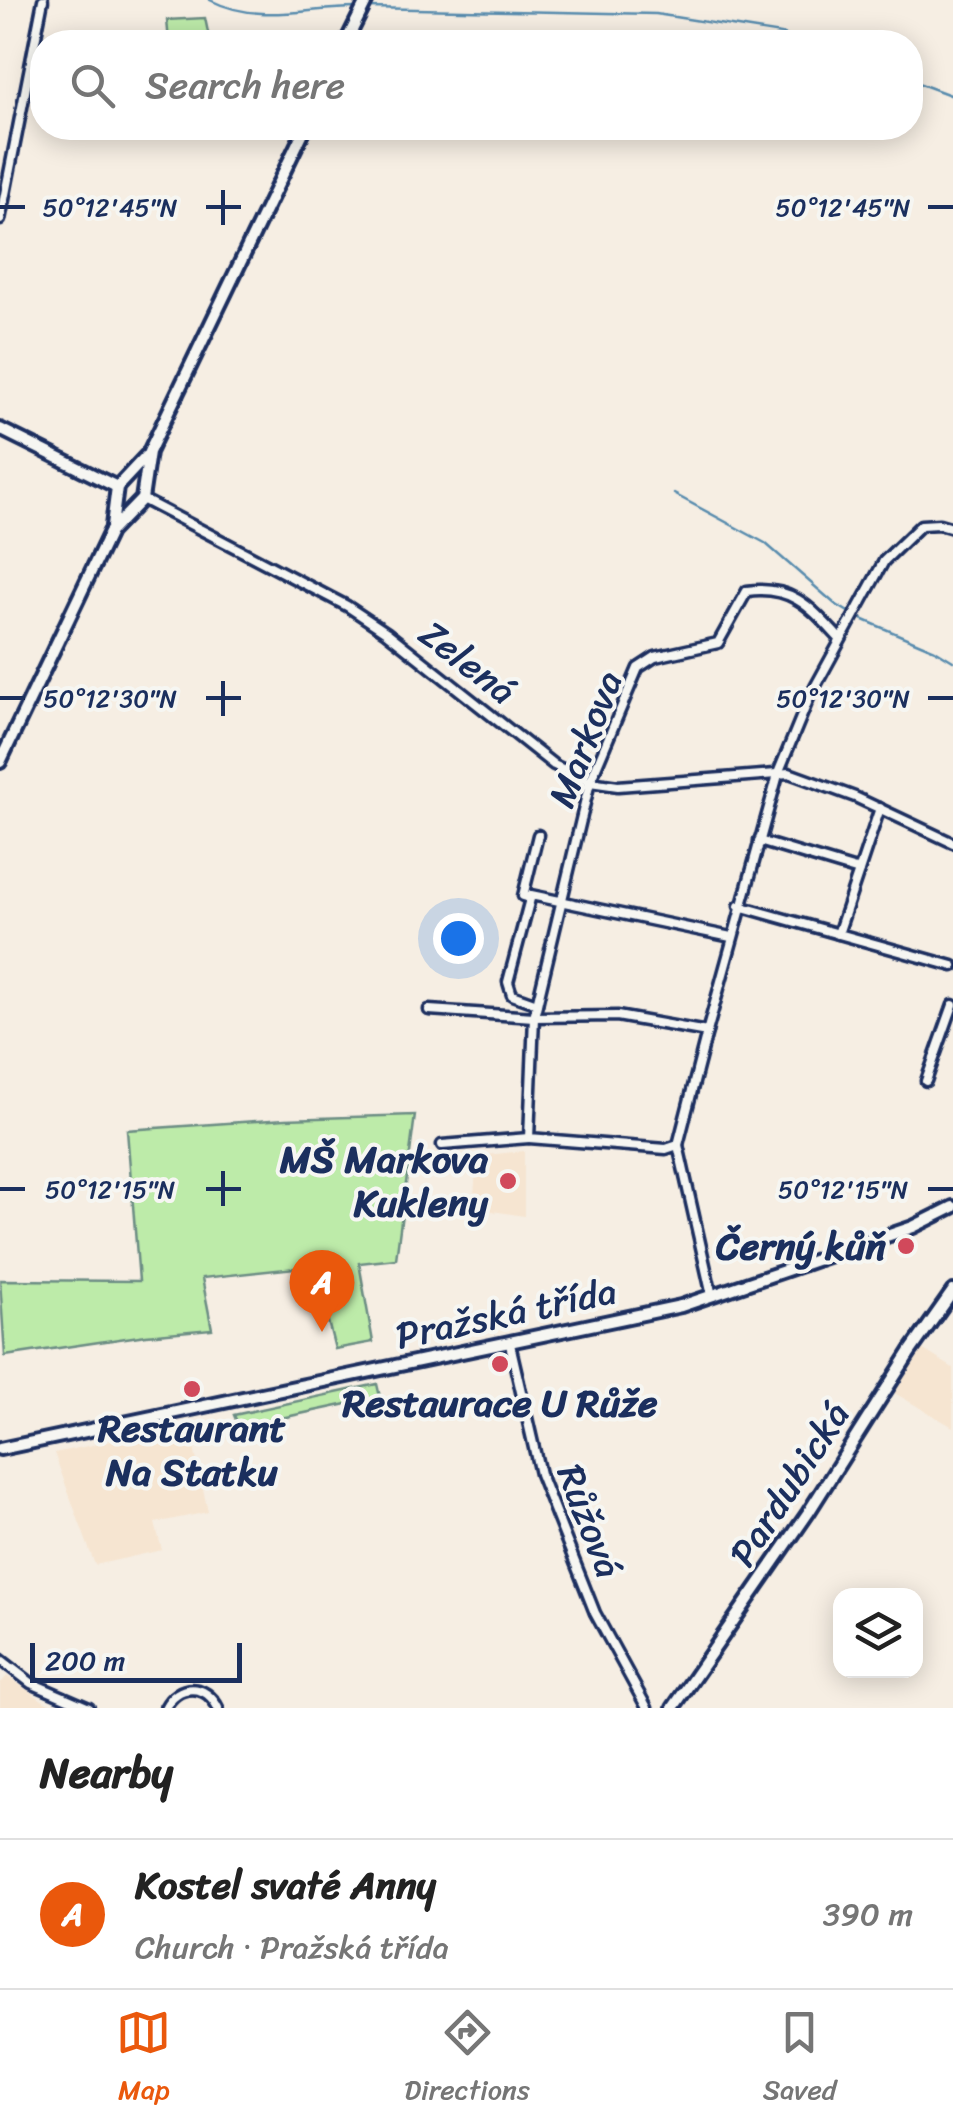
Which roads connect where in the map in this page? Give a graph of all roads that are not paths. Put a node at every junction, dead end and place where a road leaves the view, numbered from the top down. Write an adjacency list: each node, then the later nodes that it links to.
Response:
1 (43, 0): 3 (street)
2 (364, 6): 4 (street)
3 (37, 30)
4 (352, 30)
5 (30, 67): 7 (street)
6 (299, 140): 9 (street)
7 (0, 220)
8 (0, 429): 10 (street)
9 (149, 452): 10 (street); 11 (street)
10 (119, 489): 11 (street); 11 (street); 13 (street)
11 (140, 498): 13 (street); 17 (street, Zelená)
12 (953, 528): 14 (street)
13 (110, 532): 15 (street)
14 (840, 639): 16 (street); 17 (street, Markova)
15 (0, 762)
16 (778, 771): 17 (street, Zelená); 18 (street, Zelená); 20 (street)
17 (590, 782): 24 (street, Markova)
18 (880, 808): 21 (street, Zelená); 22 (street)
19 (538, 835): 23 (street, Markova)
20 (759, 841): 22 (street); 25 (street)
21 (953, 843)
22 (858, 871): 26 (street)
23 (530, 898): 24 (street); 29 (street, Markova)
24 (562, 901): 27 (street); 29 (street, Markova)
25 (740, 906): 26 (street); 27 (street)
26 (838, 934): 28 (street)
27 (731, 936): 33 (street)
28 (953, 966)
29 (537, 1004): 32 (street, Markova)
30 (953, 1005): 34 (street)
31 (429, 1010): 32 (street)
32 (534, 1016): 33 (street); 35 (street, Markova)
33 (708, 1029): 37 (street)
34 (926, 1081)
35 (529, 1138): 36 (street); 37 (street)
36 (442, 1144)
37 (678, 1145): 40 (street)
38 (953, 1207): 40 (street, Pražská třída)
39 (953, 1291): 48 (street, Pardubická)
40 (712, 1296): 41 (street, Pražská třída)
41 (510, 1344): 42 (street, Pražská třída); 47 (street, Růžová)
42 (0, 1448)
43 (0, 1659): 44 (street)
44 (88, 1708)
45 (165, 1708): 46 (street)
46 (218, 1708)
47 (646, 1708)
48 (674, 1708)

